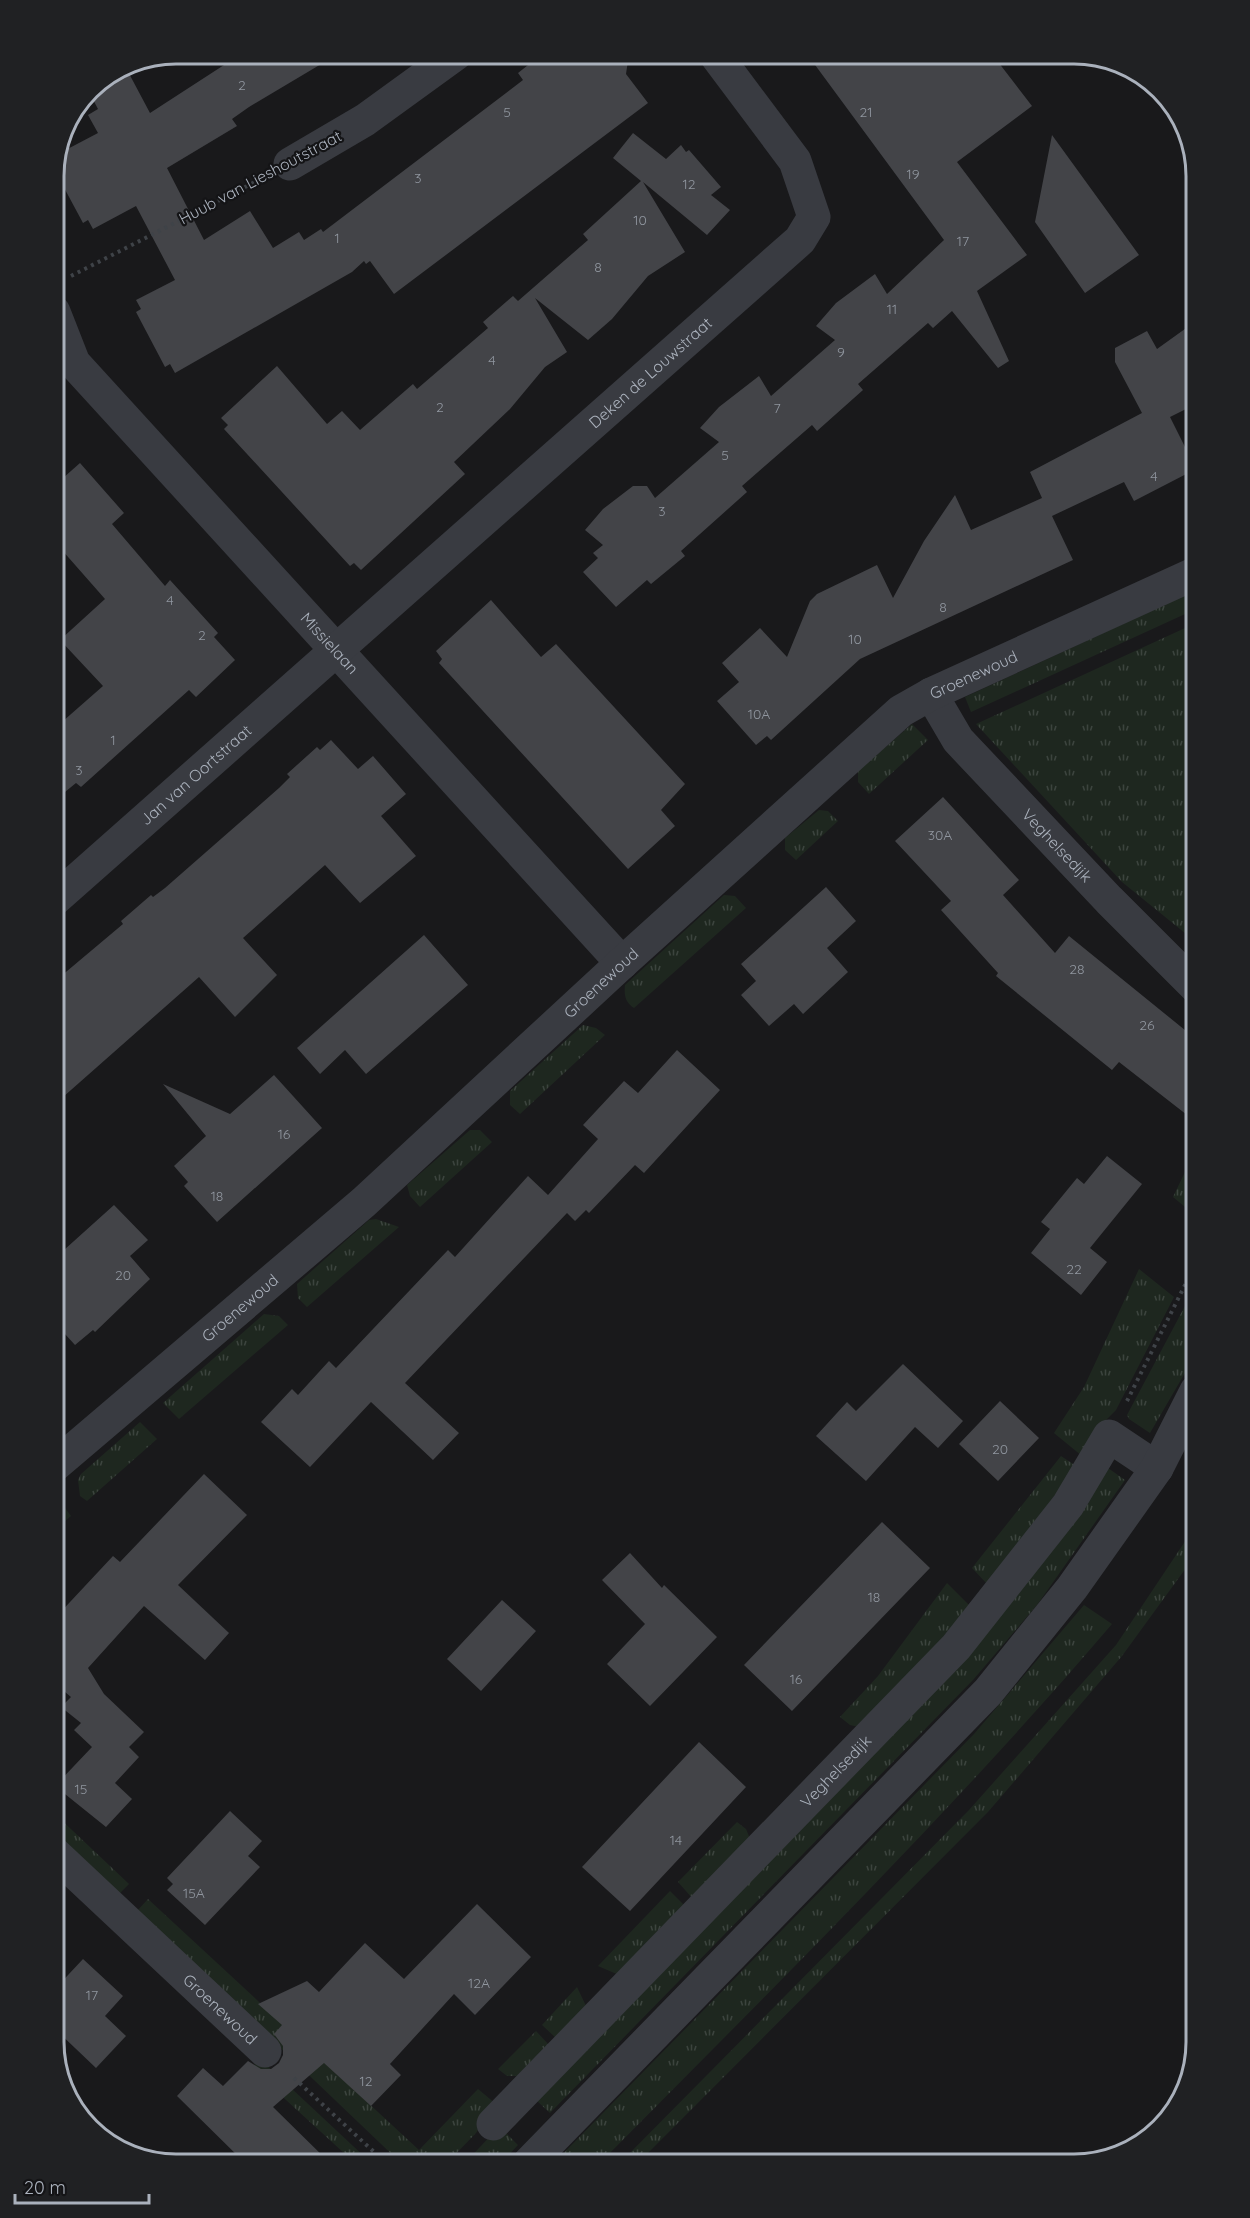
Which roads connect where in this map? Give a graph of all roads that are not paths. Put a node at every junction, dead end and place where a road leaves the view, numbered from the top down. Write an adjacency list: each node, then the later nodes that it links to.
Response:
1 (441, 65): 3 (street, Huub van Lieshoutstraat)
2 (723, 65): 6 (street, Deken de Louwstraat)
3 (290, 165)
4 (65, 372): 6 (street, Missielaan)
5 (1186, 578): 7 (street, Groenewoud)
6 (338, 650): 8 (street, Jan van Oortstraat); 9 (street, Missielaan)
7 (930, 694): 9 (street, Groenewoud); 10 (street, Veghelsedijk)
8 (65, 891)
9 (622, 963): 12 (street, Groenewoud)
10 (1186, 977)
11 (1186, 1411): 13 (street)
12 (64, 1457)
13 (1157, 1468): 16 (street, Veghelsedijk); 17 (street)
14 (64, 1862): 15 (street, Groenewoud)
15 (265, 2051)
16 (493, 2124)
17 (538, 2153)

